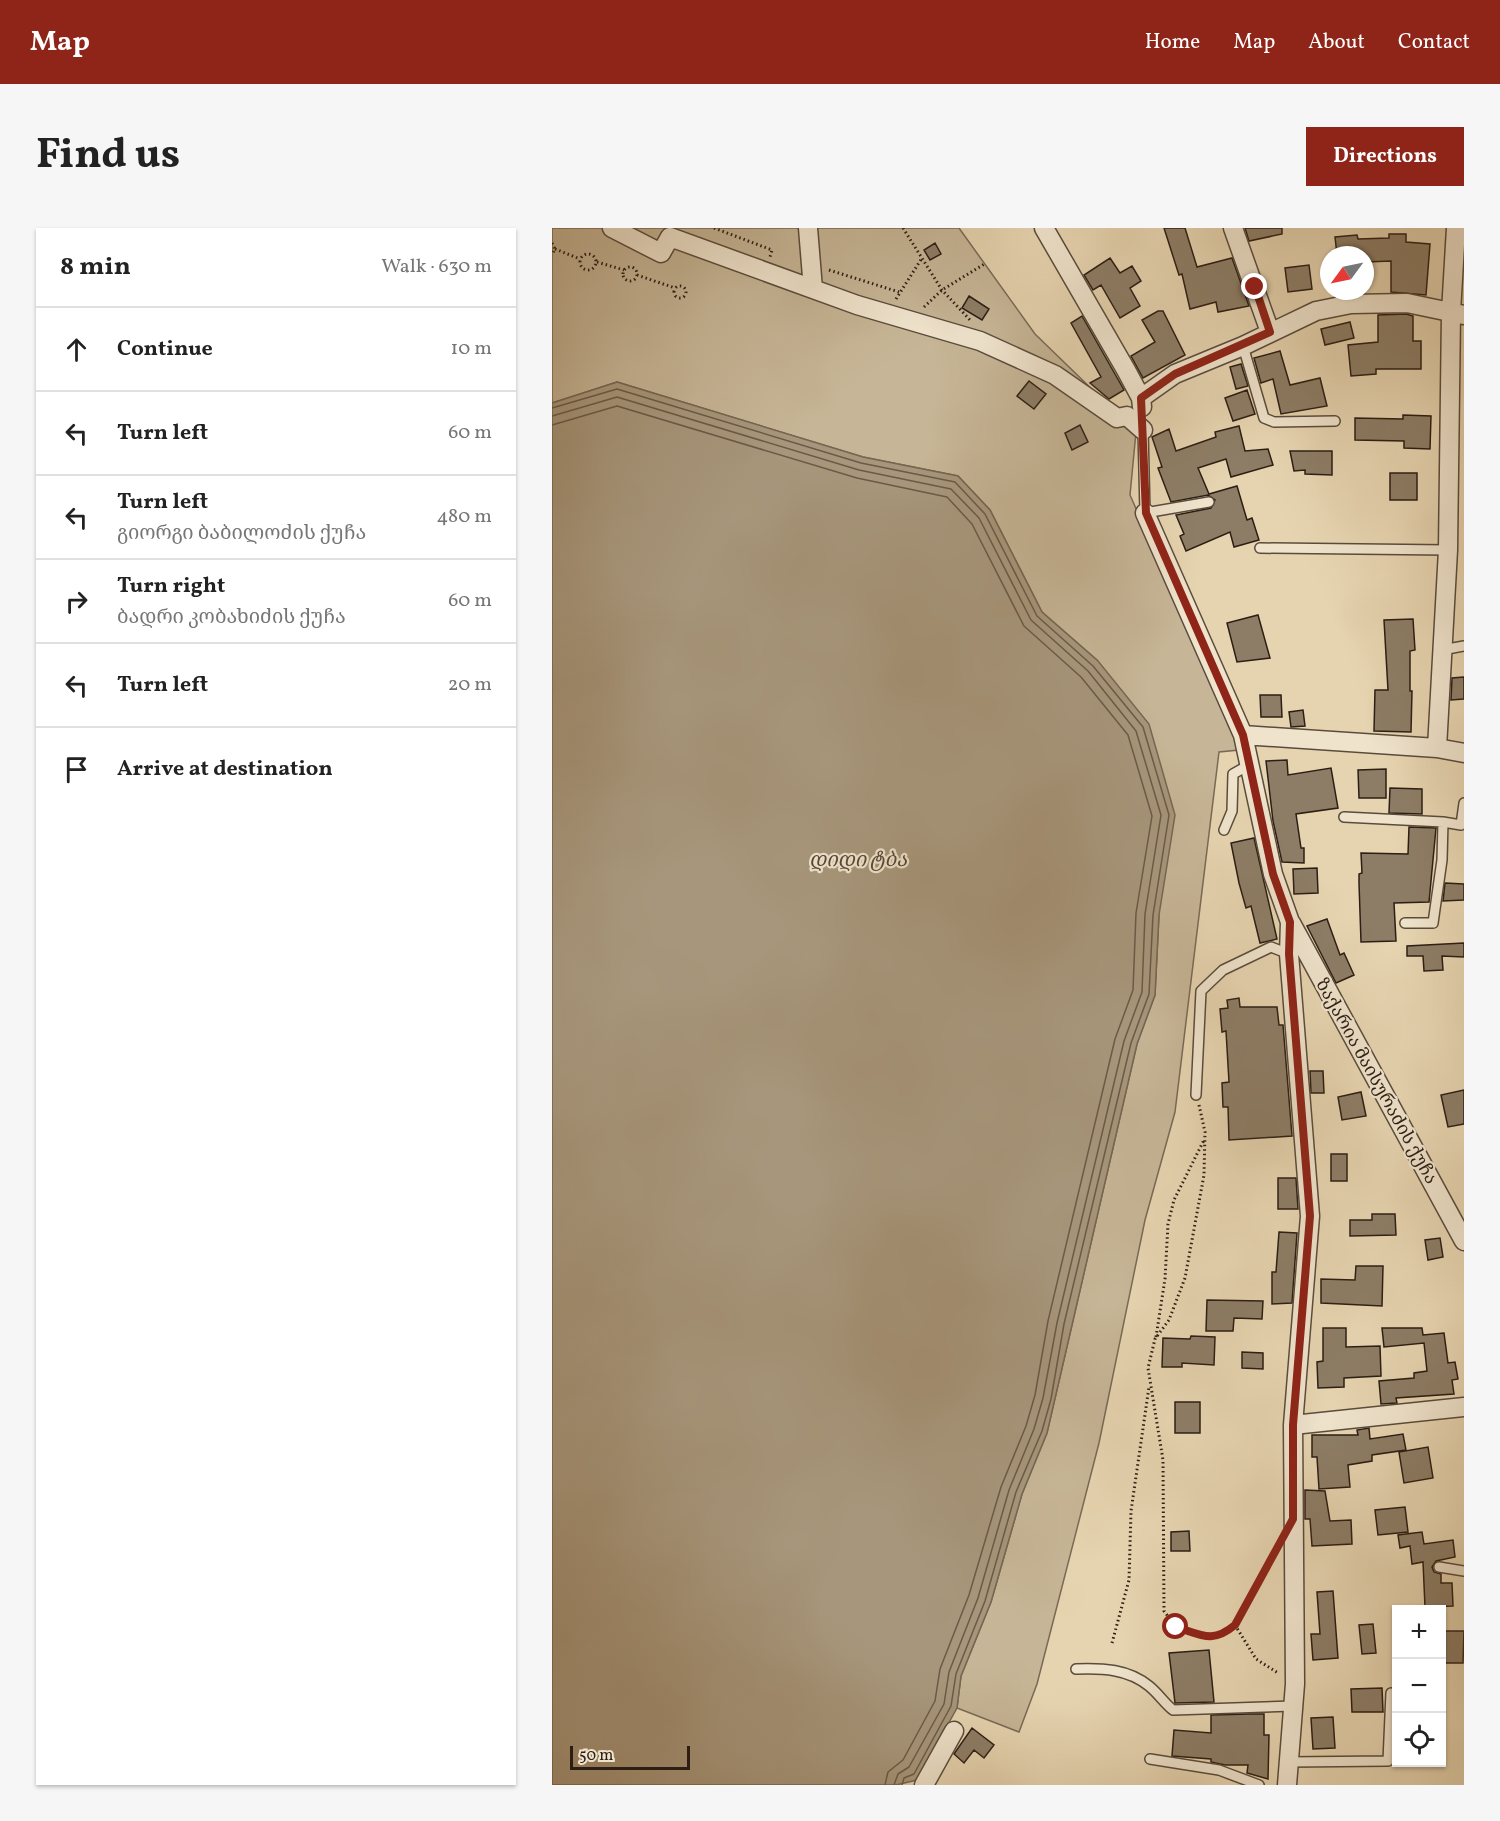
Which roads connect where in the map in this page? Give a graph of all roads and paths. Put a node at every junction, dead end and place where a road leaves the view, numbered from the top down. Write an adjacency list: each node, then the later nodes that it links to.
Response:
1 (612, 228): 17 (street)
2 (714, 228): 17 (path)
3 (808, 228): 15 (street)
4 (903, 228): 11 (path)
5 (1044, 228): 29 (street)
6 (1233, 228): 26 (street)
7 (1456, 228): 23 (street)
8 (552, 243): 9 (path)
9 (555, 249): 10 (path); 12 (path)
10 (552, 255)
11 (922, 258): 21 (path); 22 (path)
12 (580, 259): 13 (path); 13 (path)
13 (597, 262): 16 (path)
14 (986, 263): 21 (path)
15 (813, 265): 20 (street); 22 (path)
16 (624, 270): 18 (path); 18 (path)
17 (765, 273): 20 (street)
18 (637, 275): 19 (path)
19 (675, 288): 19 (path)
20 (813, 290): 24 (street)
21 (942, 290): 25 (path); 27 (path)
22 (899, 292): 24 (path)
23 (1457, 314): 26 (street); 35 (street)
24 (888, 316): 25 (street)
25 (908, 322): 27 (street)
26 (1270, 332): 28 (street)
27 (981, 341): 31 (street)
28 (1243, 346): 29 (street); 30 (lane)
29 (1141, 398): 31 (street)
30 (1335, 421)
31 (1143, 430): 33 (lane)
32 (1209, 502): 33 (lane)
33 (1146, 513): 38 (street)
34 (1260, 548): 35 (lane)
35 (1456, 550): 37 (street)
36 (1464, 646): 37 (lane)
37 (1442, 650): 39 (street)
38 (1243, 735): 39 (street); 41 (street)
39 (1437, 748): 40 (street)
40 (1464, 753)
41 (1249, 765): 45 (lane); 46 (street)
42 (1464, 803): 44 (lane)
43 (1344, 817): 44 (lane)
44 (1443, 822): 47 (lane)
45 (1224, 830)
46 (1290, 922): 48 (street); 51 (street, ზაქარია მაისურაძის ქუჩა)
47 (1405, 924)
48 (1289, 954): 49 (lane); 55 (street)
49 (1196, 1095): 50 (path)
50 (1205, 1138): 52 (path); 52 (path)
51 (1464, 1239)
52 (1155, 1339): 53 (path)
53 (1149, 1386): 59 (path); 60 (path)
54 (1464, 1407): 55 (street)
55 (1293, 1425): 56 (street)
56 (1293, 1519): 59 (path); 62 (street)
57 (1439, 1567): 58 (lane)
58 (1464, 1571)
59 (1235, 1625): 62 (path)
60 (1112, 1643)
61 (1076, 1669): 64 (lane)
62 (1294, 1684): 64 (street)
63 (1391, 1694): 67 (lane)
64 (1293, 1706): 67 (street)
65 (954, 1731): 68 (street)
66 (1150, 1759): 69 (lane)
67 (1289, 1762): 70 (street)
68 (924, 1785)
69 (1259, 1785)
70 (1287, 1785)

